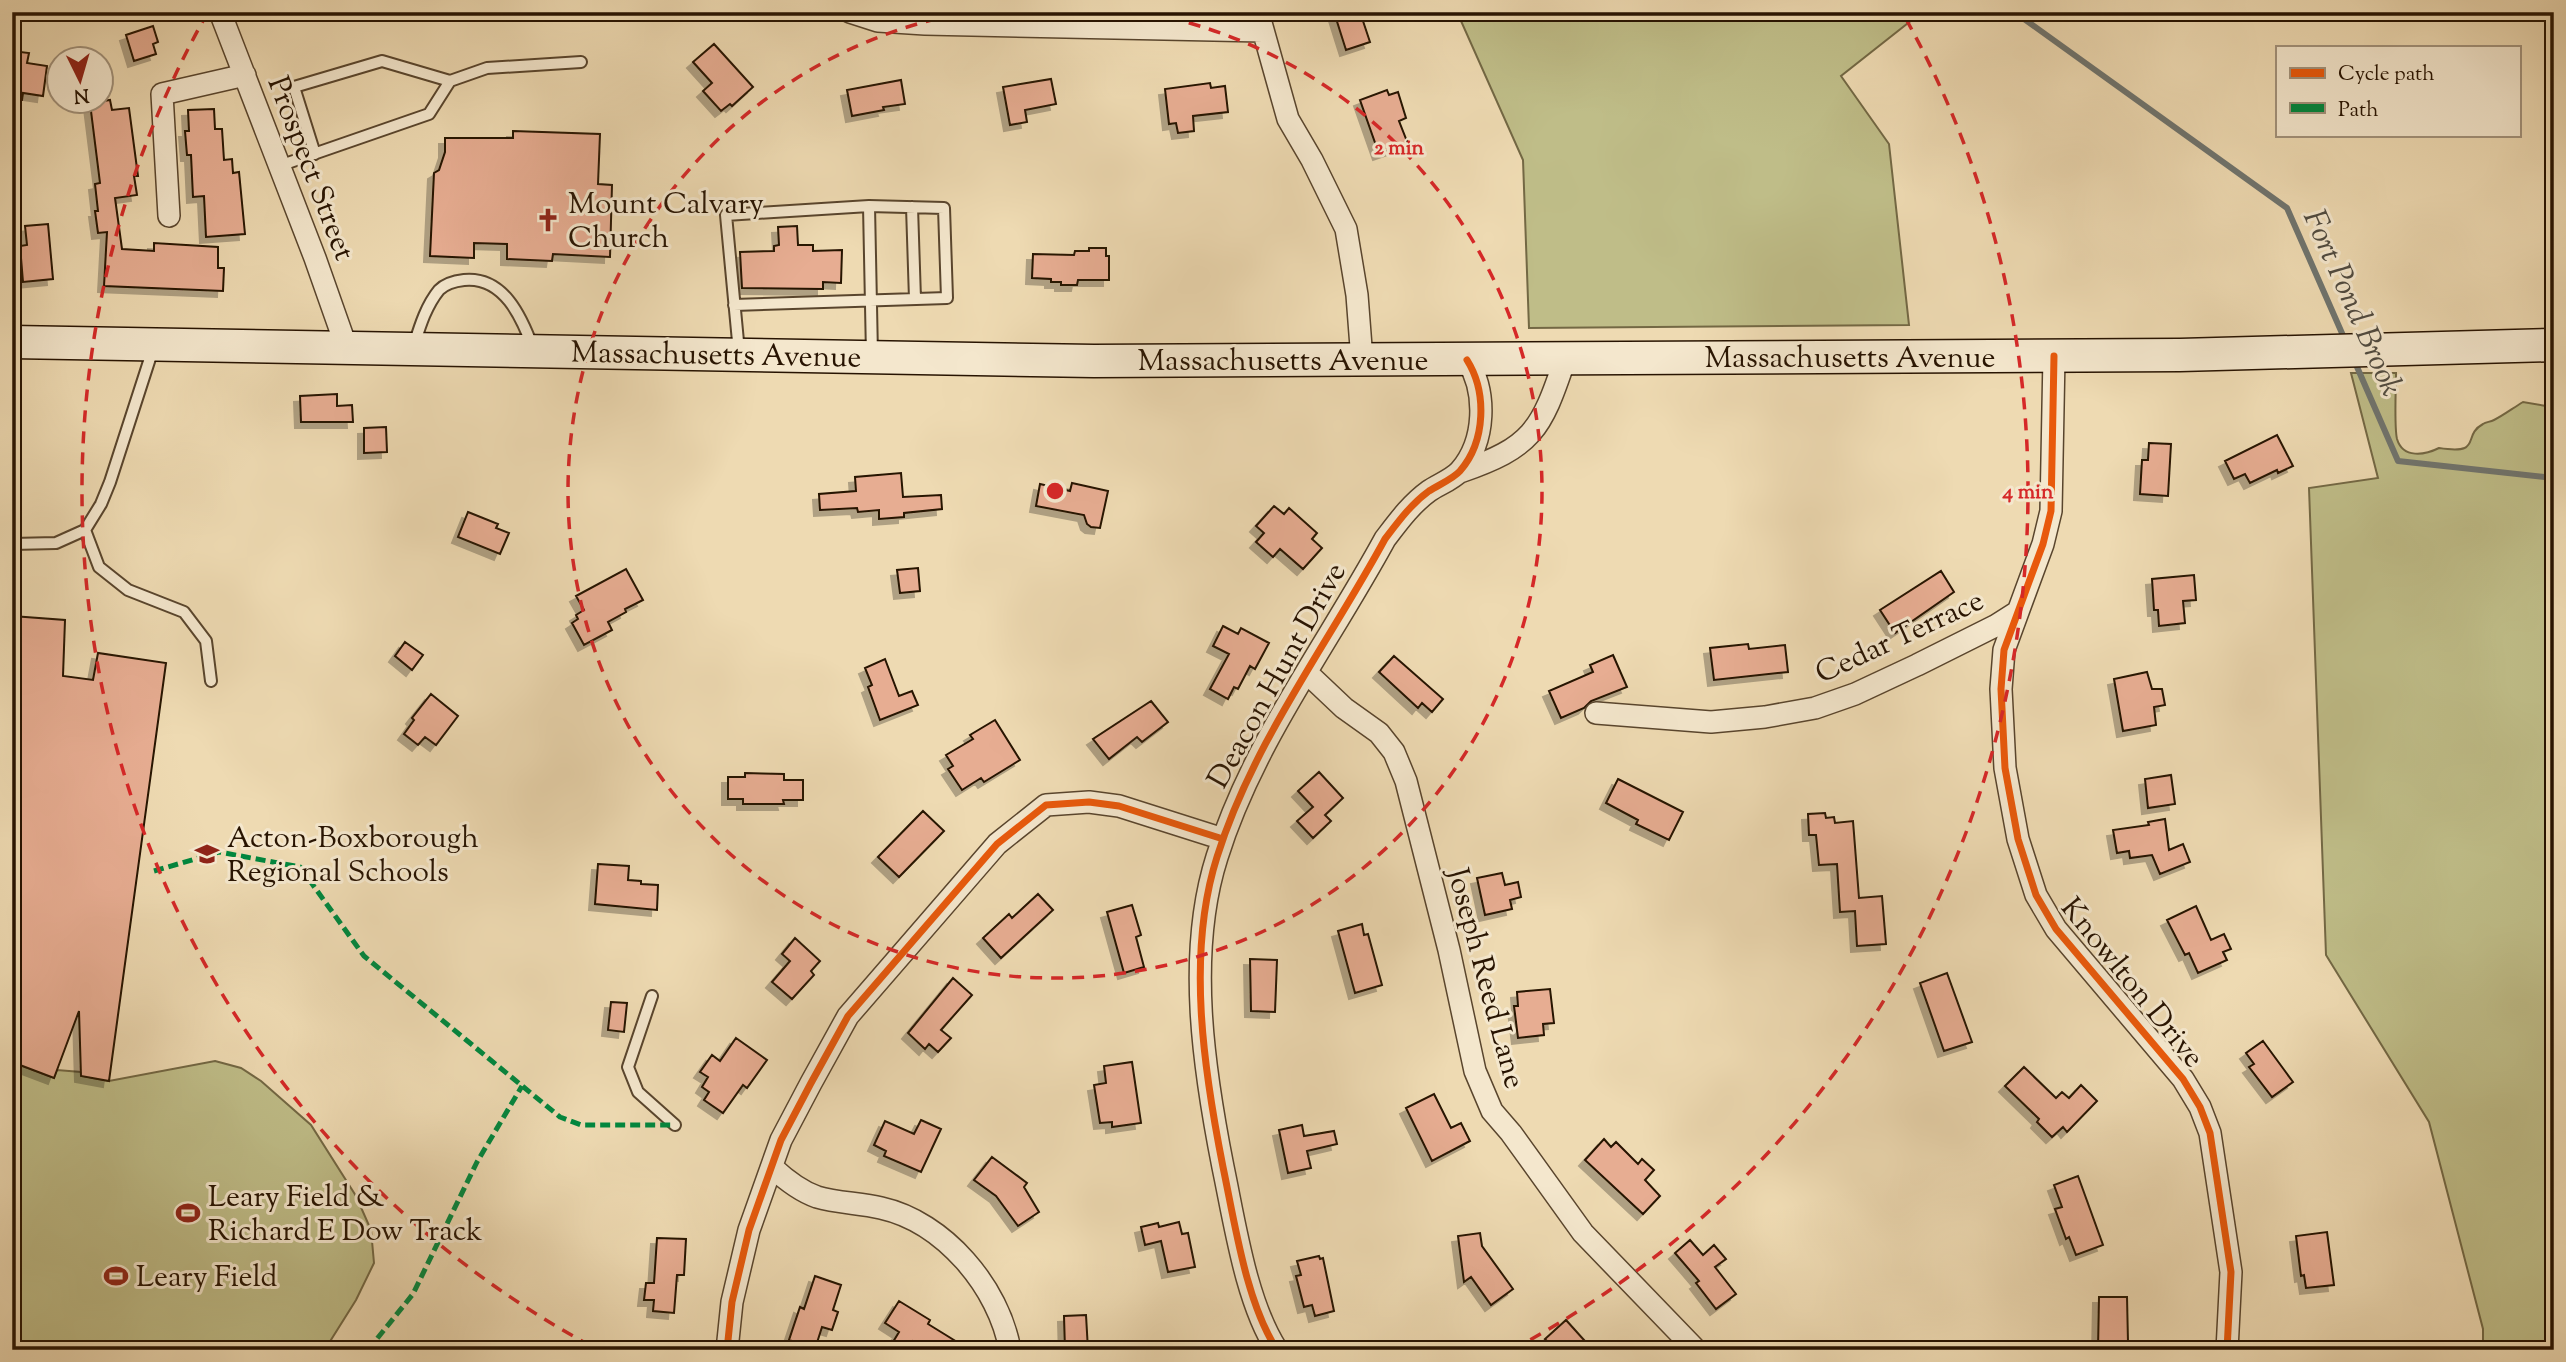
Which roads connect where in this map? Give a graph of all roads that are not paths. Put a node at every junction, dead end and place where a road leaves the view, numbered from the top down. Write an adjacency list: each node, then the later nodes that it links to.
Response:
1 (220, 12): 5 (street, Prospect Street)
2 (850, 12): 3 (street)
3 (1260, 22): 25 (street)
4 (581, 62): 6 (lane)
5 (245, 75): 8 (street, Prospect Street); 11 (street)
6 (450, 80): 7 (lane); 7 (lane)
7 (315, 154): 8 (lane)
8 (279, 166): 18 (street, Prospect Street)
9 (869, 206): 10 (lane); 12 (lane); 14 (lane)
10 (912, 207): 13 (lane); 13 (lane)
11 (169, 216)
12 (871, 299): 13 (lane); 14 (lane); 23 (lane)
13 (915, 299)
14 (734, 305): 21 (lane)
15 (12, 342): 17 (main road, Massachusetts Avenue)
16 (2554, 345): 22 (main road, Massachusetts Avenue)
17 (154, 346): 18 (main road, Massachusetts Avenue); 28 (lane)
18 (346, 346): 19 (main road, Massachusetts Avenue)
19 (414, 348): 20 (main road, Massachusetts Avenue); 20 (lane)
20 (534, 351): 21 (main road, Massachusetts Avenue)
21 (739, 355): 23 (main road, Massachusetts Avenue)
22 (2054, 356): 24 (main road, Massachusetts Avenue); 30 (street, Knowlton Drive)
23 (872, 357): 25 (main road, Massachusetts Avenue)
24 (1565, 359): 26 (main road, Massachusetts Avenue); 27 (street, Deacon Hunt Drive)
25 (1362, 360): 26 (main road, Massachusetts Avenue)
26 (1467, 360): 27 (street)
27 (1460, 472): 31 (street, Deacon Hunt Drive)
28 (85, 530): 29 (lane); 32 (lane)
29 (12, 544)
30 (2017, 612): 33 (street, Cedar Terrace); 42 (street, Knowlton Drive)
31 (1307, 673): 34 (street, Deacon Hunt Drive); 41 (street, Joseph Reed Lane)
32 (211, 681)
33 (1596, 713)
34 (1223, 839): 37 (street); 40 (street, Deacon Hunt Drive)
35 (652, 996): 36 (lane)
36 (675, 1125)
37 (773, 1168): 38 (street); 39 (street)
38 (727, 1350)
39 (1010, 1350)
40 (1277, 1350)
41 (1696, 1350)
42 (2227, 1350)

